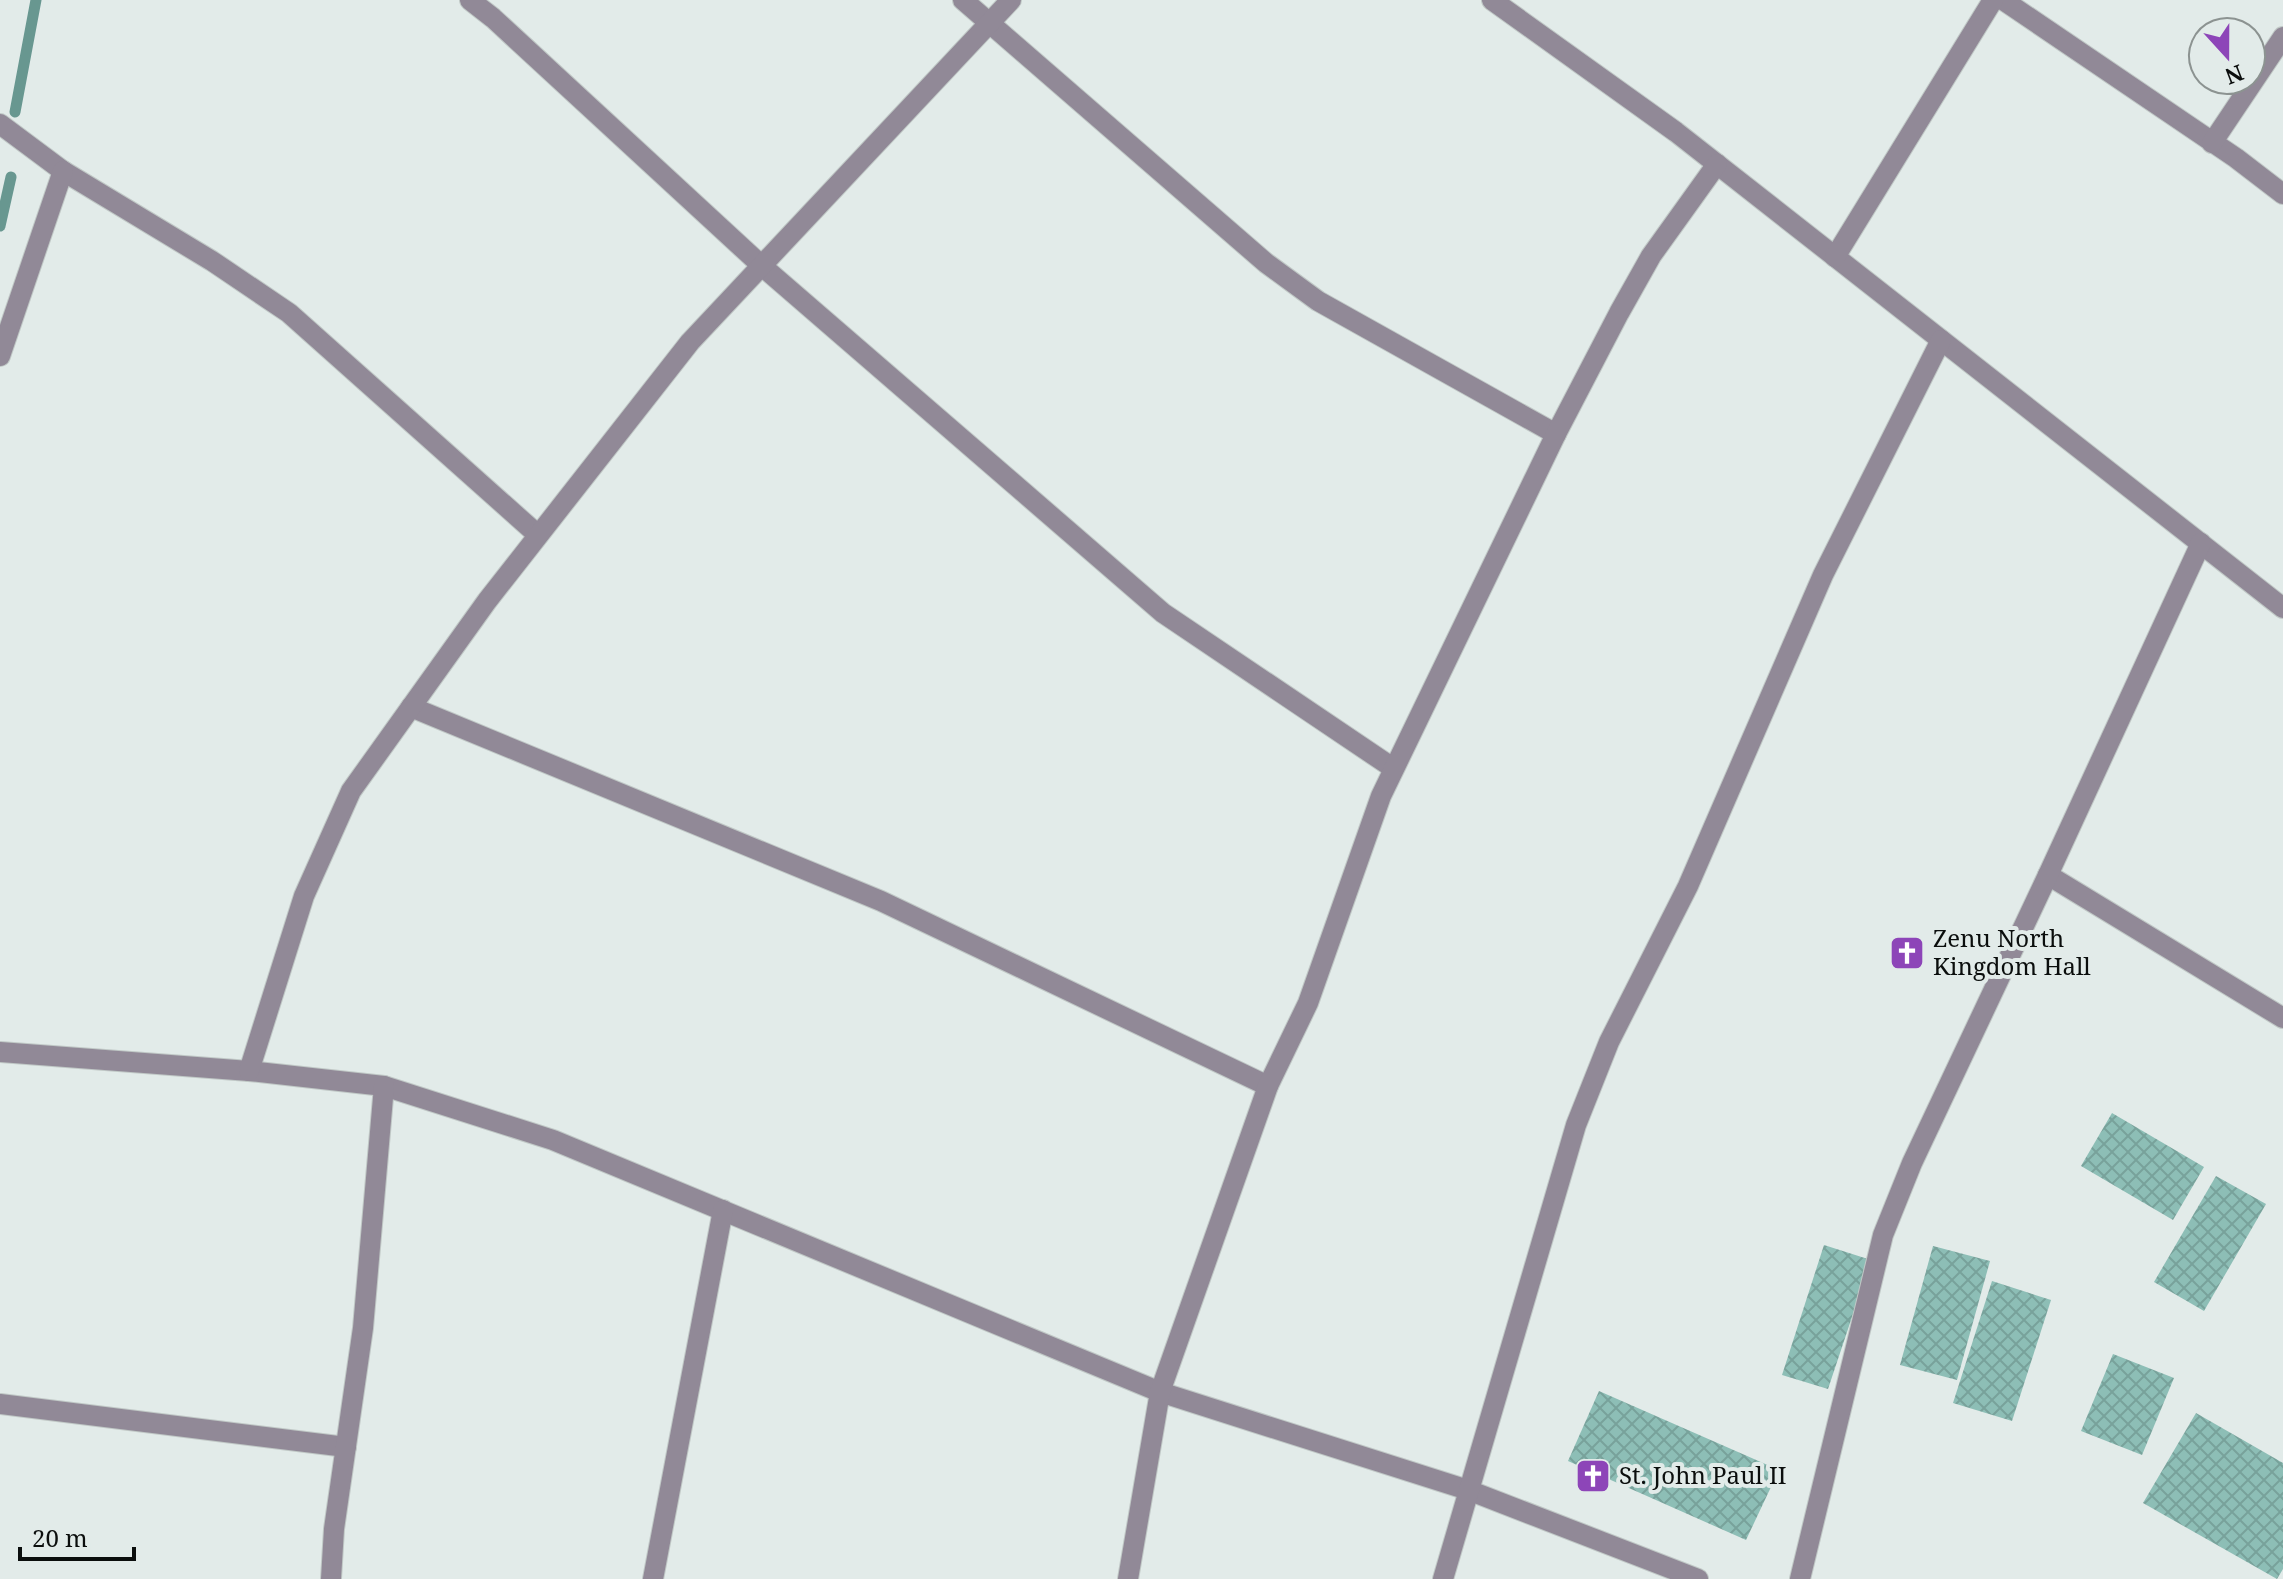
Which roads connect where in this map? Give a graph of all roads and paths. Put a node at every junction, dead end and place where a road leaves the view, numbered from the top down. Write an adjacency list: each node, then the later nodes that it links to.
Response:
1 (470, 0): 15 (street)
2 (963, 0): 7 (street)
3 (1011, 0): 7 (street)
4 (1492, 0): 11 (street)
5 (1993, 0): 14 (street)
6 (2003, 0): 10 (street)
7 (990, 23): 15 (street); 18 (street)
8 (2283, 37): 10 (street)
9 (0, 124): 12 (street)
10 (2212, 143): 13 (street)
11 (1717, 164): 14 (street); 18 (street)
12 (63, 171): 17 (street); 19 (street)
13 (2283, 194)
14 (1835, 257): 16 (street)
15 (762, 266): 19 (street); 23 (street)
16 (1941, 340): 20 (street); 34 (street)
17 (0, 356)
18 (1556, 434): 23 (street)
19 (538, 535): 22 (street)
20 (2201, 543): 21 (street); 24 (street)
21 (2283, 608)
22 (411, 707): 27 (street); 29 (street)
23 (1393, 768): 29 (street)
24 (2048, 875): 25 (street); 40 (street)
25 (2283, 1018)
26 (0, 1052): 27 (street)
27 (249, 1071): 28 (street)
28 (384, 1086): 30 (street); 33 (street)
29 (1268, 1086): 31 (street)
30 (723, 1210): 31 (street); 36 (street)
31 (1160, 1392): 34 (street); 37 (street)
32 (0, 1404): 33 (street)
33 (346, 1447): 35 (street)
34 (1468, 1490): 38 (street); 39 (street)
35 (331, 1579)
36 (653, 1579)
37 (1128, 1579)
38 (1443, 1579)
39 (1698, 1579)
40 (1800, 1579)

